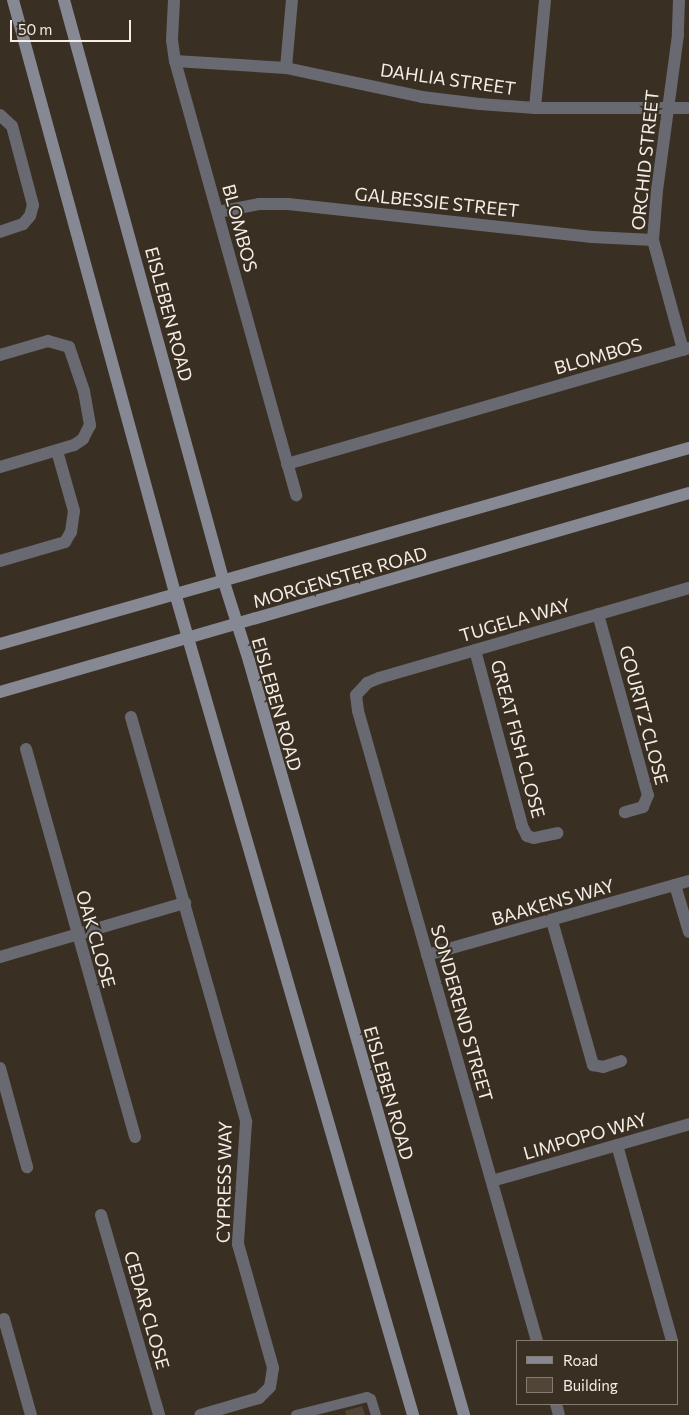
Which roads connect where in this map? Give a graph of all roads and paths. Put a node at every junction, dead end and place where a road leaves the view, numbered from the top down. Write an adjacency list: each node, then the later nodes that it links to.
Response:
1 (13, 0): 27 (main road)
2 (64, 0): 25 (main road, EISLEBEN ROAD)
3 (174, 0): 7 (street, BLOMBOS)
4 (292, 0): 8 (street)
5 (544, 0): 10 (street)
6 (679, 0): 9 (street, ORCHID STREET)
7 (175, 61): 8 (street, DAHLIA STREET); 13 (street, BLOMBOS)
8 (286, 68): 10 (street, DAHLIA STREET)
9 (668, 106): 10 (street, DAHLIA STREET); 11 (street, DAHLIA STREET); 15 (street, ORCHID STREET)
10 (535, 108)
11 (689, 108)
12 (0, 115): 14 (street)
13 (218, 212): 15 (street, GALBESSIE STREET); 20 (street, BLOMBOS)
14 (0, 232)
15 (653, 240): 16 (street, ORCHID STREET)
16 (686, 349): 20 (street, BLOMBOS)
17 (0, 355): 19 (street)
18 (689, 448): 25 (main road, MORGENSTER ROAD)
19 (57, 451): 21 (street); 24 (street)
20 (287, 464): 23 (street, BLOMBOS)
21 (0, 467)
22 (689, 493): 29 (main road, MORGENSTER ROAD)
23 (296, 495)
24 (0, 561)
25 (223, 579): 27 (main road, MORGENSTER ROAD); 29 (main road, EISLEBEN ROAD)
26 (689, 588): 28 (street, TUGELA WAY)
27 (175, 593): 30 (main road); 31 (main road, MORGENSTER ROAD)
28 (598, 614): 32 (street, TUGELA WAY); 37 (street, GOURITZ CLOSE)
29 (237, 626): 30 (main road, MORGENSTER ROAD); 64 (main road, EISLEBEN ROAD)
30 (189, 640): 33 (main road, MORGENSTER ROAD); 63 (main road)
31 (0, 644)
32 (475, 650): 34 (street, TUGELA WAY); 38 (street, GREAT FISH CLOSE)
33 (0, 692)
34 (356, 695): 45 (street, SONDEREND STREET)
35 (131, 717): 41 (street, CYPRESS WAY)
36 (26, 749): 44 (street, OAK CLOSE)
37 (625, 812)
38 (557, 833)
39 (689, 881): 40 (street, BAAKENS WAY)
40 (675, 885): 42 (street, BAAKENS WAY); 43 (street)
41 (185, 903): 44 (street); 60 (street, CYPRESS WAY)
42 (552, 921): 45 (street, BAAKENS WAY); 47 (street)
43 (689, 932)
44 (77, 935): 46 (street); 50 (street, OAK CLOSE)
45 (427, 955): 53 (street, SONDEREND STREET)
46 (0, 957)
47 (621, 1061)
48 (0, 1068): 52 (street)
49 (689, 1124): 51 (street, LIMPOPO WAY)
50 (135, 1137)
51 (617, 1145): 53 (street, LIMPOPO WAY); 57 (street)
52 (27, 1167)
53 (492, 1181): 56 (street, SONDEREND STREET)
54 (101, 1215): 59 (street, CEDAR CLOSE)
55 (4, 1319): 58 (street)
56 (537, 1340)
57 (672, 1340)
58 (31, 1415)
59 (159, 1415)
60 (200, 1415)
61 (296, 1415): 62 (lane)
62 (376, 1415)
63 (413, 1415)
64 (464, 1415)

